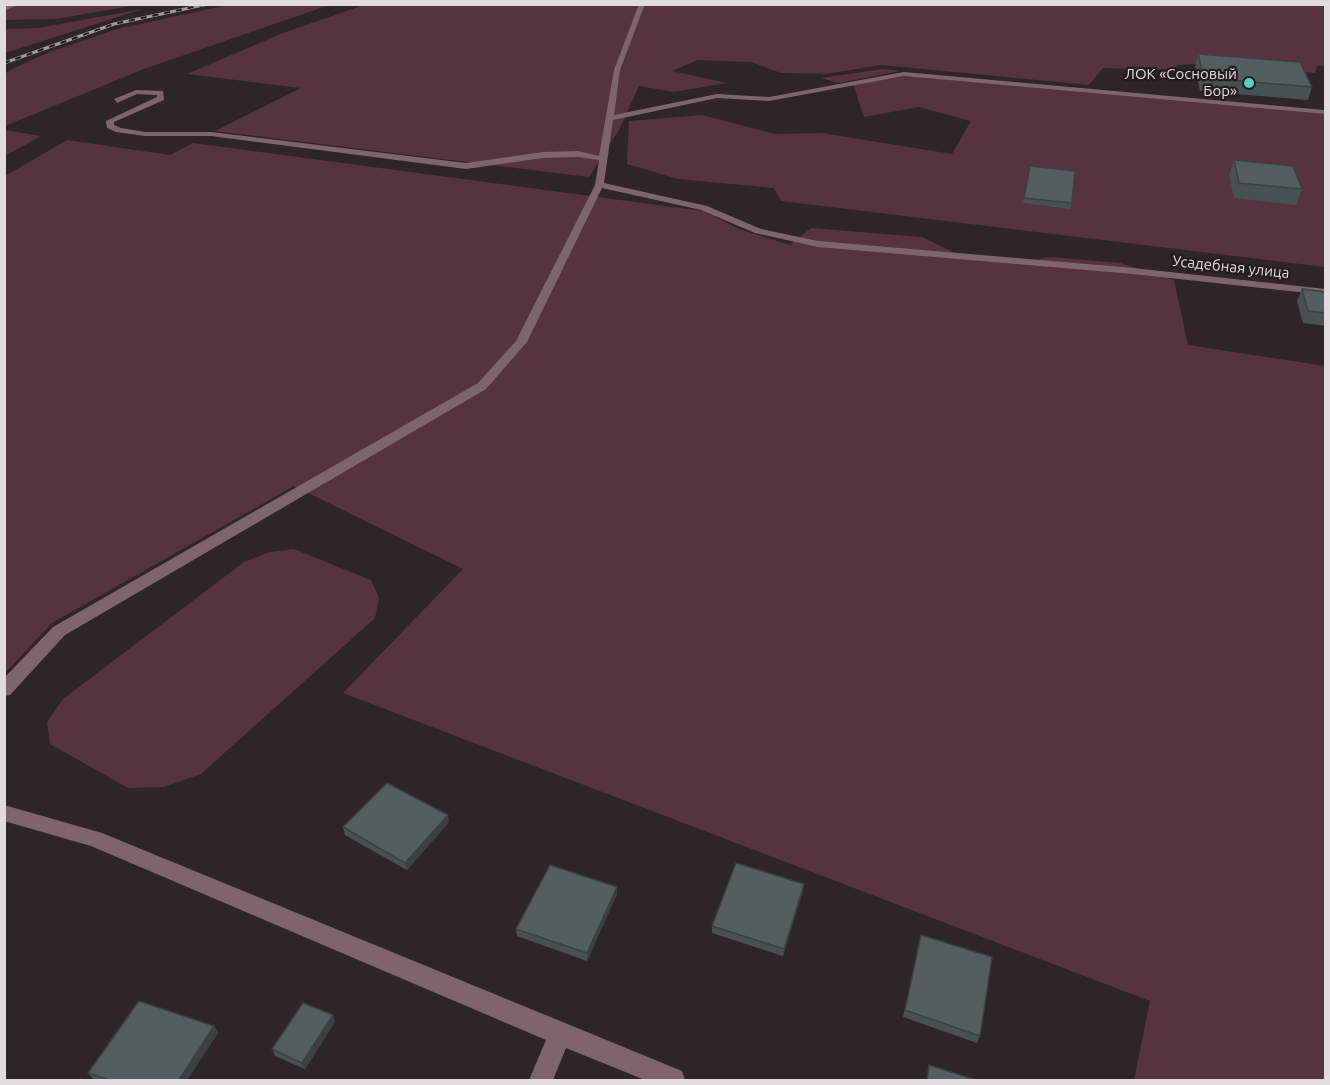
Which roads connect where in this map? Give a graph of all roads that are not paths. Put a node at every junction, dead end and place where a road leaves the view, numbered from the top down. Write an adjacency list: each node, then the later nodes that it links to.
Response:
1 (16, 4): 3 (street)
2 (642, 4): 6 (street)
3 (4, 9)
4 (117, 101): 7 (street)
5 (1324, 112): 6 (street)
6 (610, 118): 7 (street)
7 (604, 159): 8 (street)
8 (599, 185): 9 (street, Усадебная улица); 10 (street)
9 (1326, 292)
10 (4, 690)
11 (4, 813): 12 (street)
12 (560, 1034): 13 (street); 14 (street)
13 (541, 1080)
14 (673, 1080)

